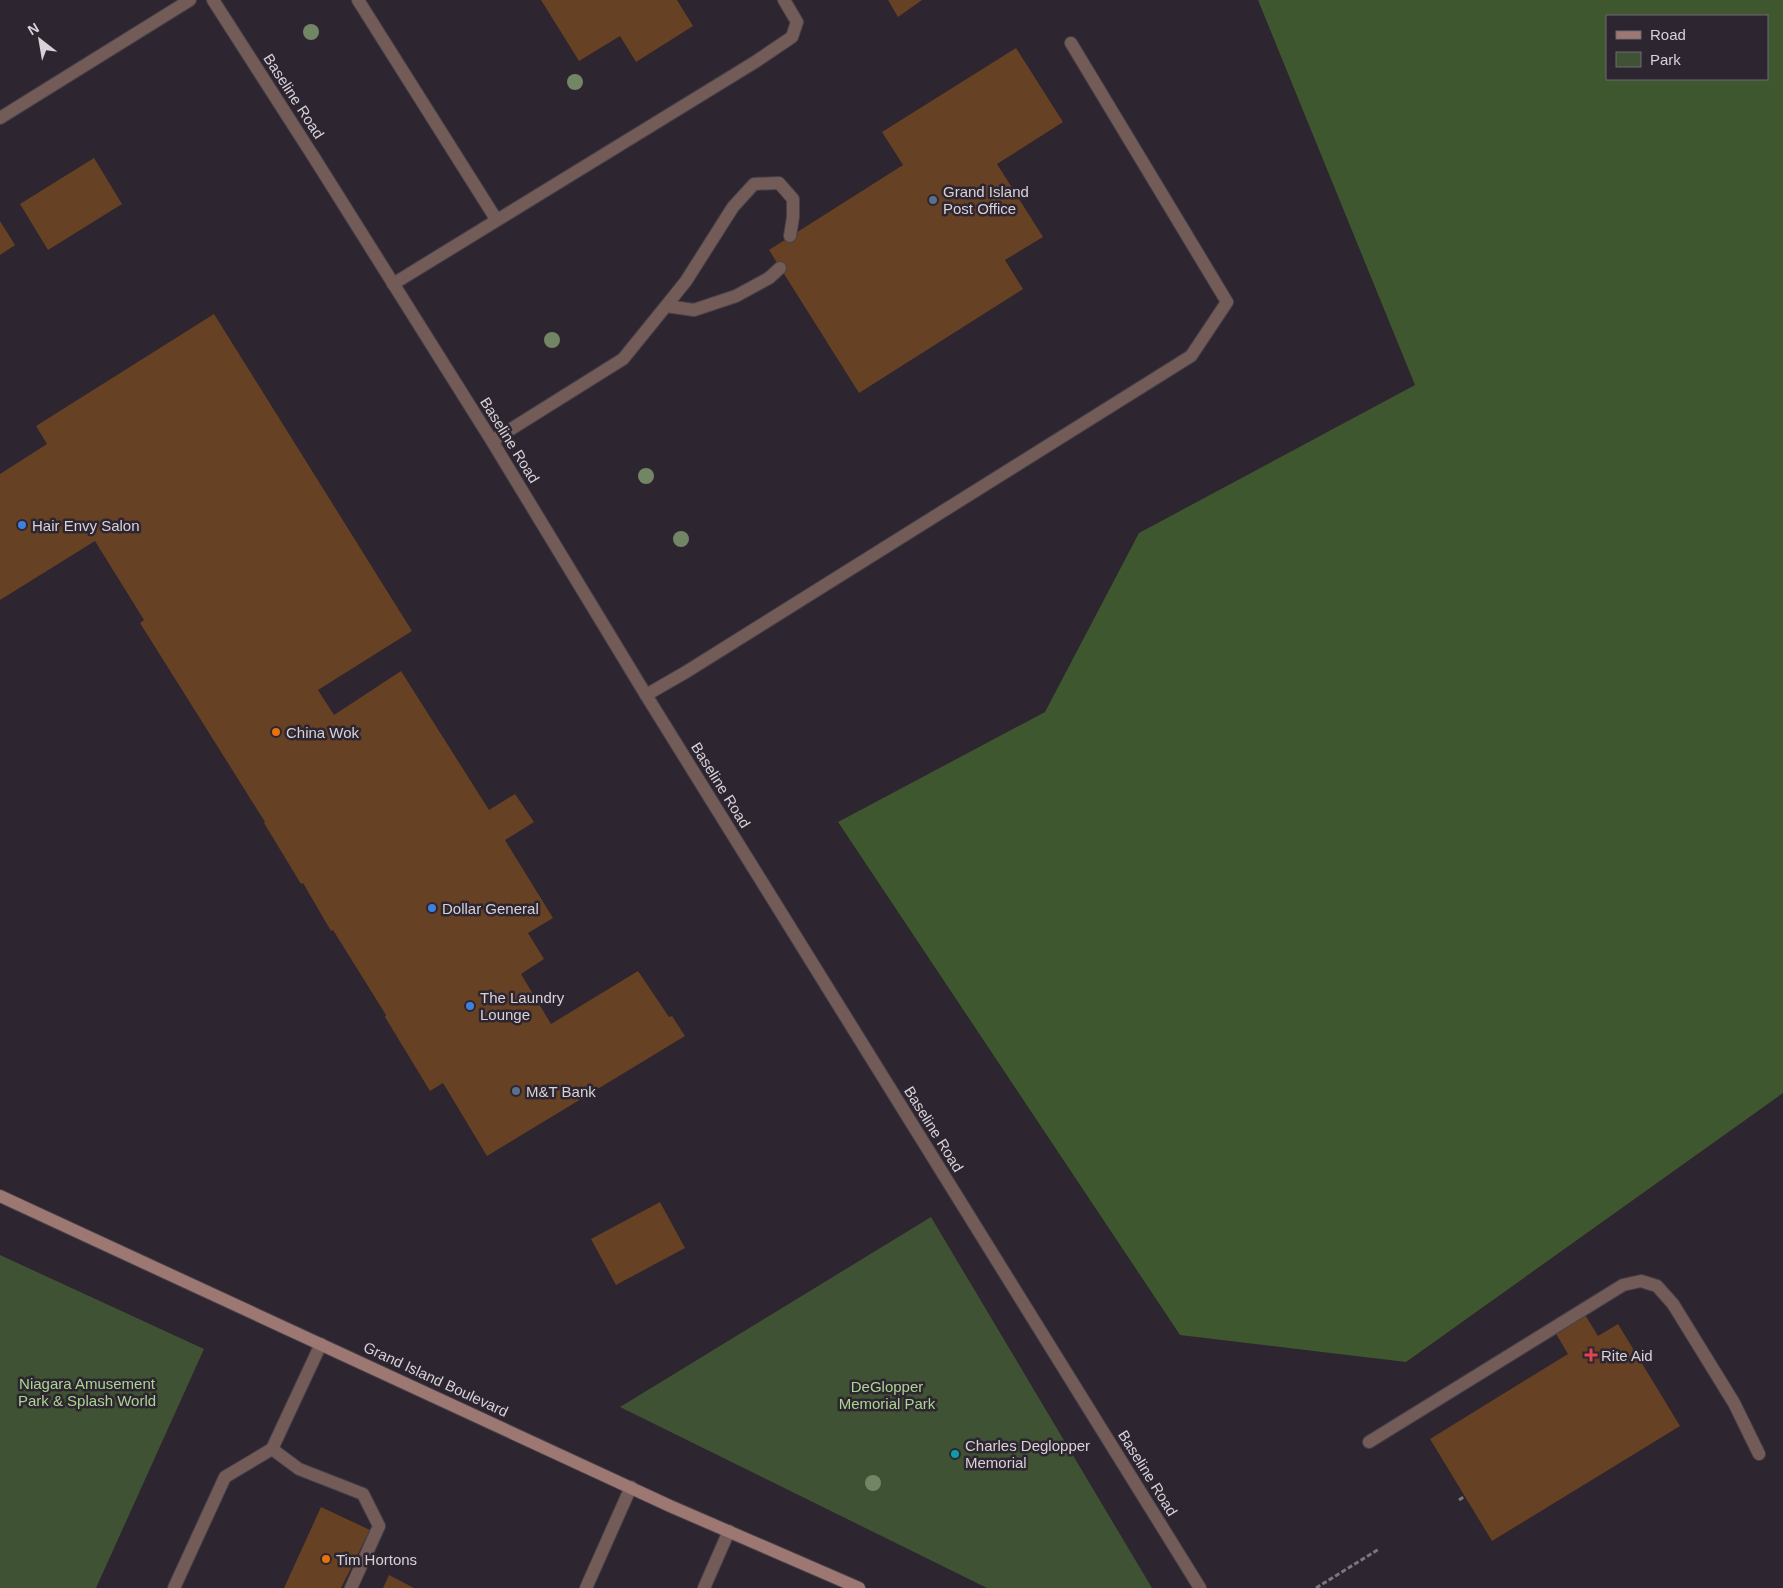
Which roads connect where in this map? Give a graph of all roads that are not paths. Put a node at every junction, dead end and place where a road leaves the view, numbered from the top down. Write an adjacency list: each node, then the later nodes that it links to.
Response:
1 (190, 0): 6 (street)
2 (213, 0): 10 (street, Baseline Road)
3 (358, 0): 7 (street)
4 (784, 0): 7 (street)
5 (1070, 43): 13 (street)
6 (0, 118)
7 (496, 219): 10 (street)
8 (790, 236): 11 (street)
9 (780, 268): 11 (street)
10 (393, 284): 12 (street, Baseline Road)
11 (666, 306): 12 (street)
12 (492, 441): 13 (street, Baseline Road)
13 (646, 696): 26 (street, Baseline Road)
14 (0, 1196): 15 (main road, Grand Island Boulevard)
15 (321, 1344): 17 (street); 19 (main road, Grand Island Boulevard)
16 (1369, 1442): 18 (street)
17 (272, 1449): 21 (street); 22 (street)
18 (1759, 1454)
19 (631, 1488): 20 (main road, Grand Island Boulevard); 23 (street)
20 (730, 1531): 24 (street); 25 (main road, Grand Island Boulevard)
21 (174, 1588)
22 (351, 1588)
23 (586, 1588)
24 (704, 1588)
25 (859, 1588)
26 (1200, 1588)

